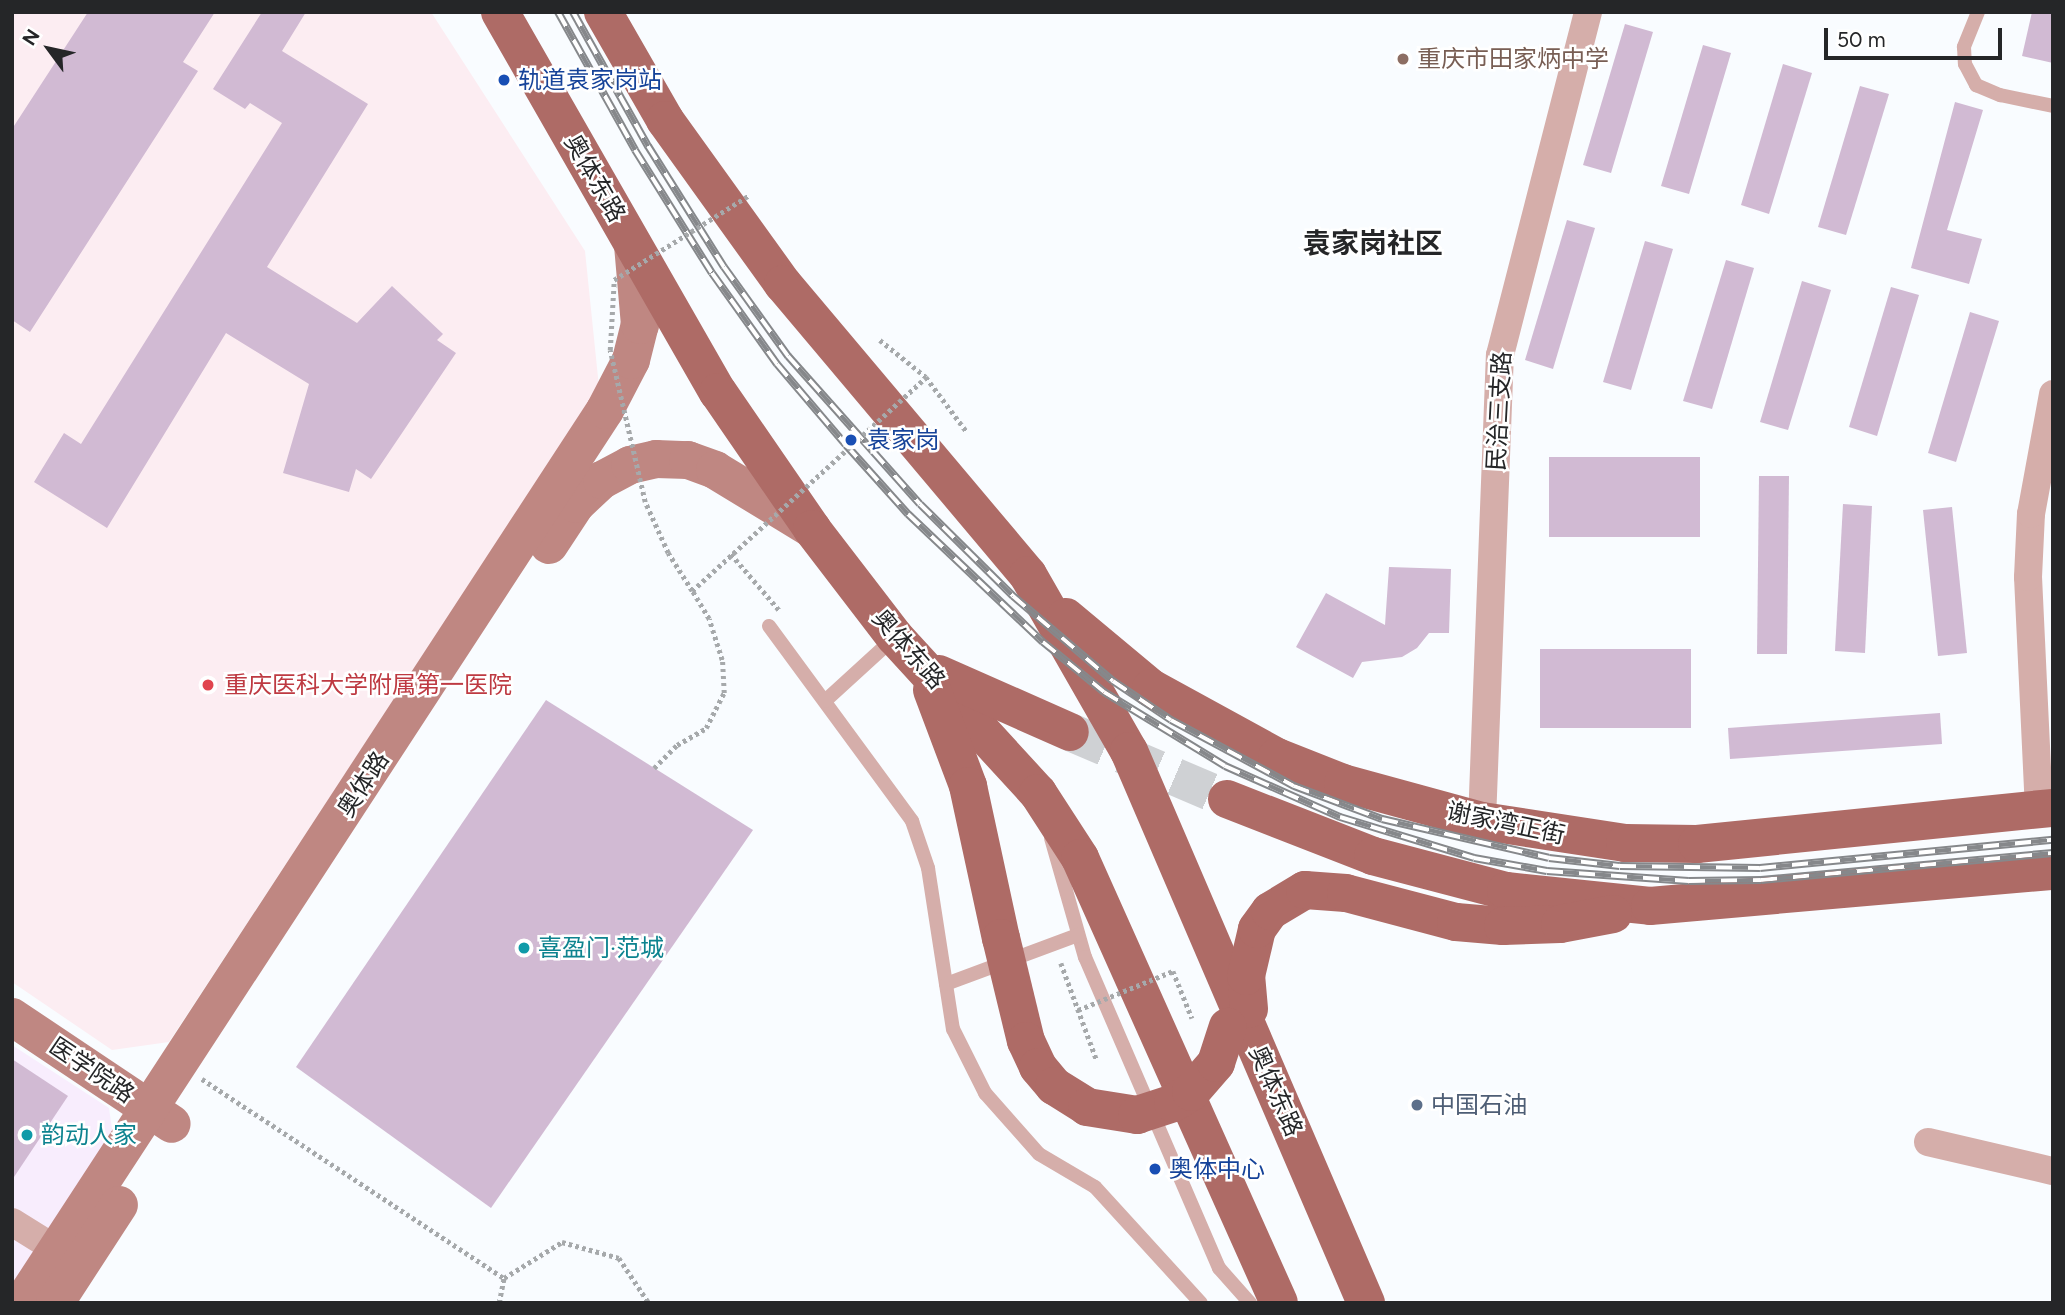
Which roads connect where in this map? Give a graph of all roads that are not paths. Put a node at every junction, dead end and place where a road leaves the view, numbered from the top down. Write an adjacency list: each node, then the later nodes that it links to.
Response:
1 (500, 12): 6 (main road, 奥体东路)
2 (603, 12): 9 (main road)
3 (1588, 12): 18 (street, 民治三支路)
4 (1978, 12): 5 (lane)
5 (2053, 106)
6 (633, 243): 8 (main road, 奥体东路); 25 (main road, 奥体路)
7 (2053, 394): 17 (street)
8 (812, 528): 11 (main road, 奥体东路); 25 (main road, 奥体路)
9 (1028, 575): 18 (main road, 谢家湾正街); 24 (main road)
10 (769, 626): 13 (lane)
11 (895, 637): 12 (main road, 奥体东路); 13 (lane)
12 (921, 666): 14 (main road); 15 (main road, 奥体东路); 24 (main road, bridge)
13 (825, 701): 22 (lane)
14 (1070, 732)
15 (1038, 793): 21 (lane); 34 (main road, 奥体东路)
16 (1227, 799): 20 (main road)
17 (2046, 809): 18 (main road, 谢家湾正街)
18 (1482, 821)
19 (2053, 871): 20 (main road)
20 (1650, 906): 24 (main road)
21 (1078, 935): 22 (lane); 33 (lane)
22 (946, 984): 32 (lane)
23 (12, 1017): 25 (main road, 医学院路)
24 (1224, 1027): 35 (main road, 奥体东路)
25 (161, 1117): 29 (main road, 奥体路); 31 (main road, 奥体路)
26 (1928, 1142): 27 (street)
27 (2053, 1171)
28 (12, 1222): 29 (street)
29 (57, 1250): 30 (main road, 奥体路)
30 (22, 1303)
31 (55, 1303)
32 (1201, 1303)
33 (1250, 1303)
34 (1279, 1303)
35 (1366, 1303)

